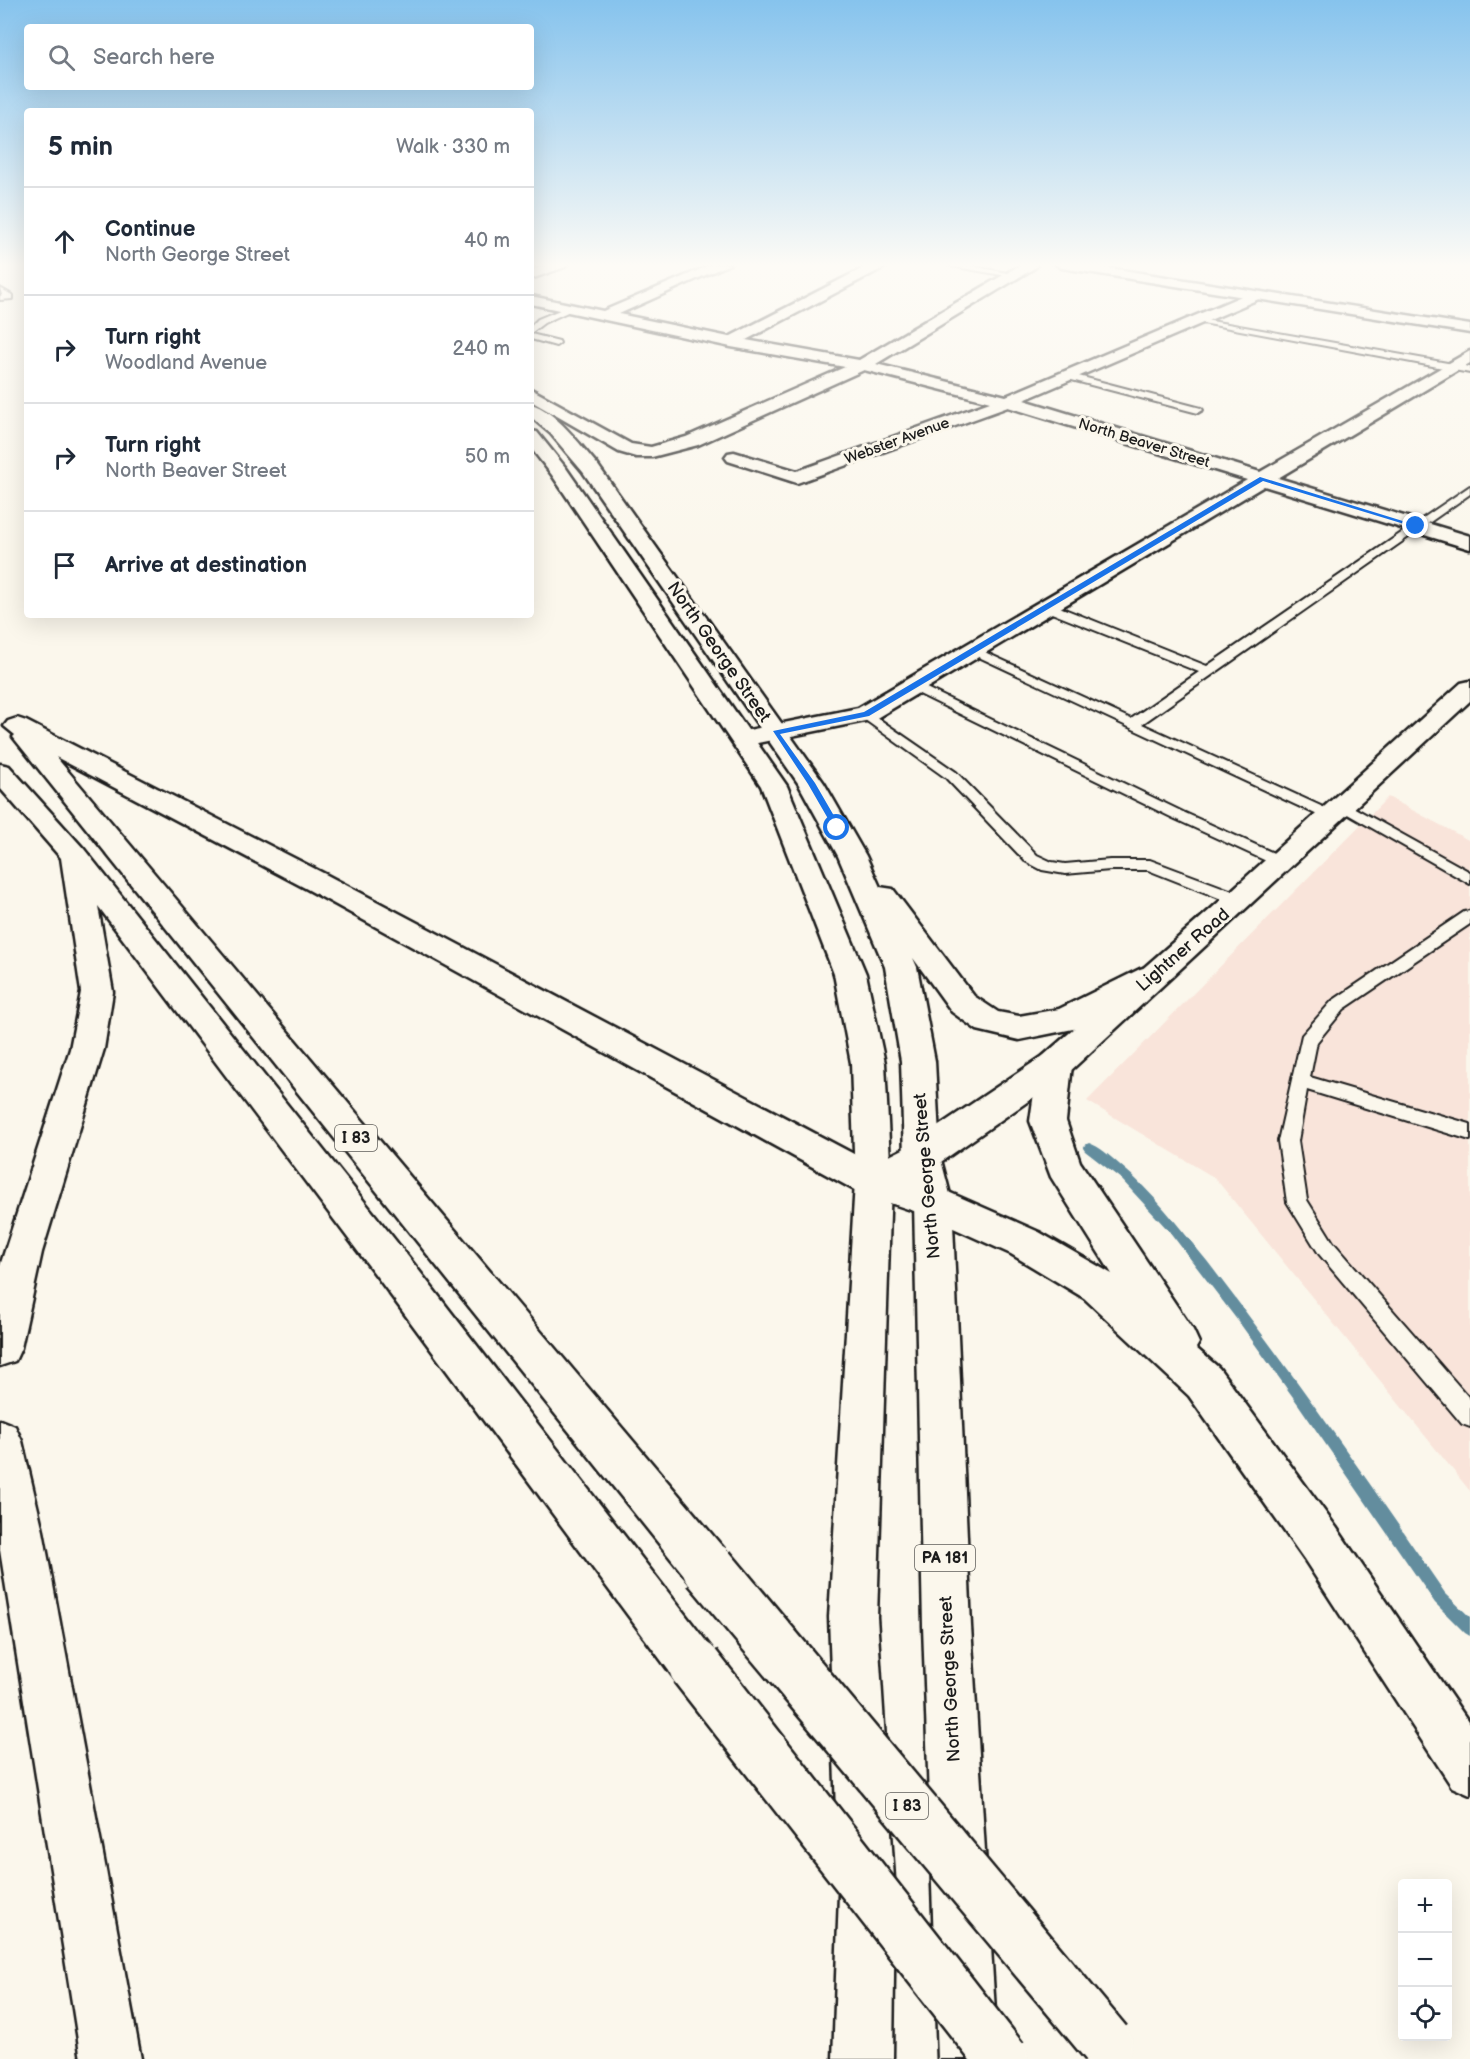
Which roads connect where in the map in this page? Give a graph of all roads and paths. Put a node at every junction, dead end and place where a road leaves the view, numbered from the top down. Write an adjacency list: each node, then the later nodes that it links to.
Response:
1 (839, 360): 5 (main road, North Beaver Street)
2 (869, 360): 5 (main road)
3 (1104, 360): 7 (main road, Webster Avenue)
4 (1417, 360): 6 (lane)
5 (862, 364): 8 (main road); 9 (main road, North Beaver Street)
6 (1461, 368): 14 (main road)
7 (1067, 376): 9 (main road, Webster Avenue); 10 (lane)
8 (534, 396)
9 (1008, 401): 13 (main road, Webster Avenue); 14 (main road, North Beaver Street)
10 (1198, 410)
11 (534, 411): 26 (main road, North George Street)
12 (534, 440): 27 (main road, North George Street)
13 (734, 458)
14 (1262, 479): 16 (main road, North Beaver Street); 18 (main road)
15 (1470, 489): 16 (lane)
16 (1416, 526): 17 (main road, North Beaver Street); 20 (lane)
17 (1470, 543)
18 (1048, 607): 19 (main road); 20 (lane)
19 (974, 652): 21 (main road); 25 (lane)
20 (1208, 671): 25 (lane)
21 (914, 686): 23 (main road); 32 (lane)
22 (1470, 688): 29 (main road, Lightner Road)
23 (866, 714): 26 (main road); 34 (lane)
24 (8, 719): 41 (main road); 48 (main road, I 83, bridge)
25 (1131, 724): 29 (lane)
26 (776, 733): 27 (main road); 31 (main road, North George Street)
27 (743, 738): 41 (main road, North George Street)
28 (0, 772): 30 (main road, I 83)
29 (1337, 811): 32 (main road, Lightner Road); 33 (lane)
30 (74, 855): 43 (main road); 52 (main road, I 83, bridge)
31 (852, 856): 36 (main road); 40 (main road, North George Street)
32 (1281, 862): 34 (main road, Lightner Road)
33 (1470, 879)
34 (1240, 900): 36 (main road, Lightner Road)
35 (1470, 916): 38 (lane)
36 (1151, 977): 37 (main road, Lightner Road)
37 (1055, 1065): 40 (main road, Lightner Road); 44 (main road)
38 (1300, 1081): 39 (lane); 45 (lane)
39 (1470, 1132)
40 (922, 1156): 41 (main road, Lightner Road); 42 (main road, North George Street)
41 (873, 1182): 42 (main road); 50 (main road, North George Street)
42 (933, 1202): 44 (main road); 51 (main road, North George Street / PA 181)
43 (0, 1348)
44 (1204, 1382): 47 (main road)
45 (1470, 1416)
46 (0, 1441): 49 (main road)
47 (1470, 1768)
48 (1112, 2051)
49 (111, 2059)
50 (862, 2059)
51 (968, 2059)
52 (1002, 2059)

